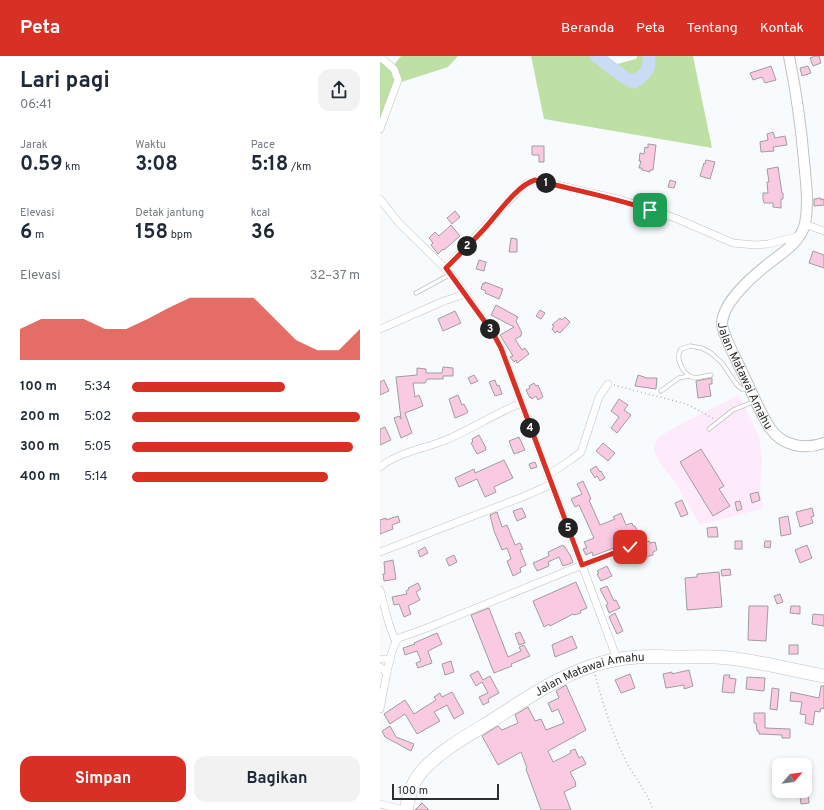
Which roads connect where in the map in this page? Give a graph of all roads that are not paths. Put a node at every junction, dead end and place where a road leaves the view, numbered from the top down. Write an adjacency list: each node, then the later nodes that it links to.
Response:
1 (380, 56): 3 (street)
2 (789, 56): 5 (main road, Jalan Matawai Amahu)
3 (380, 129)
4 (380, 200): 8 (street)
5 (804, 224): 6 (street); 7 (main road, Jalan Matawai Amahu)
6 (824, 231)
7 (799, 236): 8 (street); 18 (main road, Jalan Matawai Amahu)
8 (446, 268): 9 (street)
9 (452, 274): 10 (lane); 11 (street)
10 (416, 293)
11 (465, 294): 12 (street); 21 (street)
12 (380, 329)
13 (684, 372): 15 (lane); 16 (lane); 18 (lane)
14 (711, 375): 15 (lane)
15 (689, 376): 16 (lane)
16 (679, 378): 19 (lane)
17 (608, 384): 25 (street)
18 (751, 389): 20 (main road, Jalan Matawai Amahu)
19 (661, 391)
20 (756, 400): 22 (lane); 23 (main road, Jalan Matawai Amahu)
21 (521, 402): 24 (street); 25 (street)
22 (709, 429)
23 (824, 443)
24 (380, 467)
25 (548, 475): 26 (street)
26 (552, 484): 28 (street); 29 (street)
27 (630, 547): 29 (street)
28 (380, 552)
29 (582, 565): 31 (street); 34 (street)
30 (380, 590): 31 (street)
31 (395, 640): 33 (street)
32 (380, 659): 33 (street)
33 (390, 659): 36 (street)
34 (616, 659): 37 (highway, Jalan Matawai Amahu); 40 (highway, Jalan Matawai Amahu)
35 (380, 666): 36 (street)
36 (387, 672): 38 (street)
37 (824, 676)
38 (380, 709)
39 (380, 804): 40 (street)
40 (404, 810)

